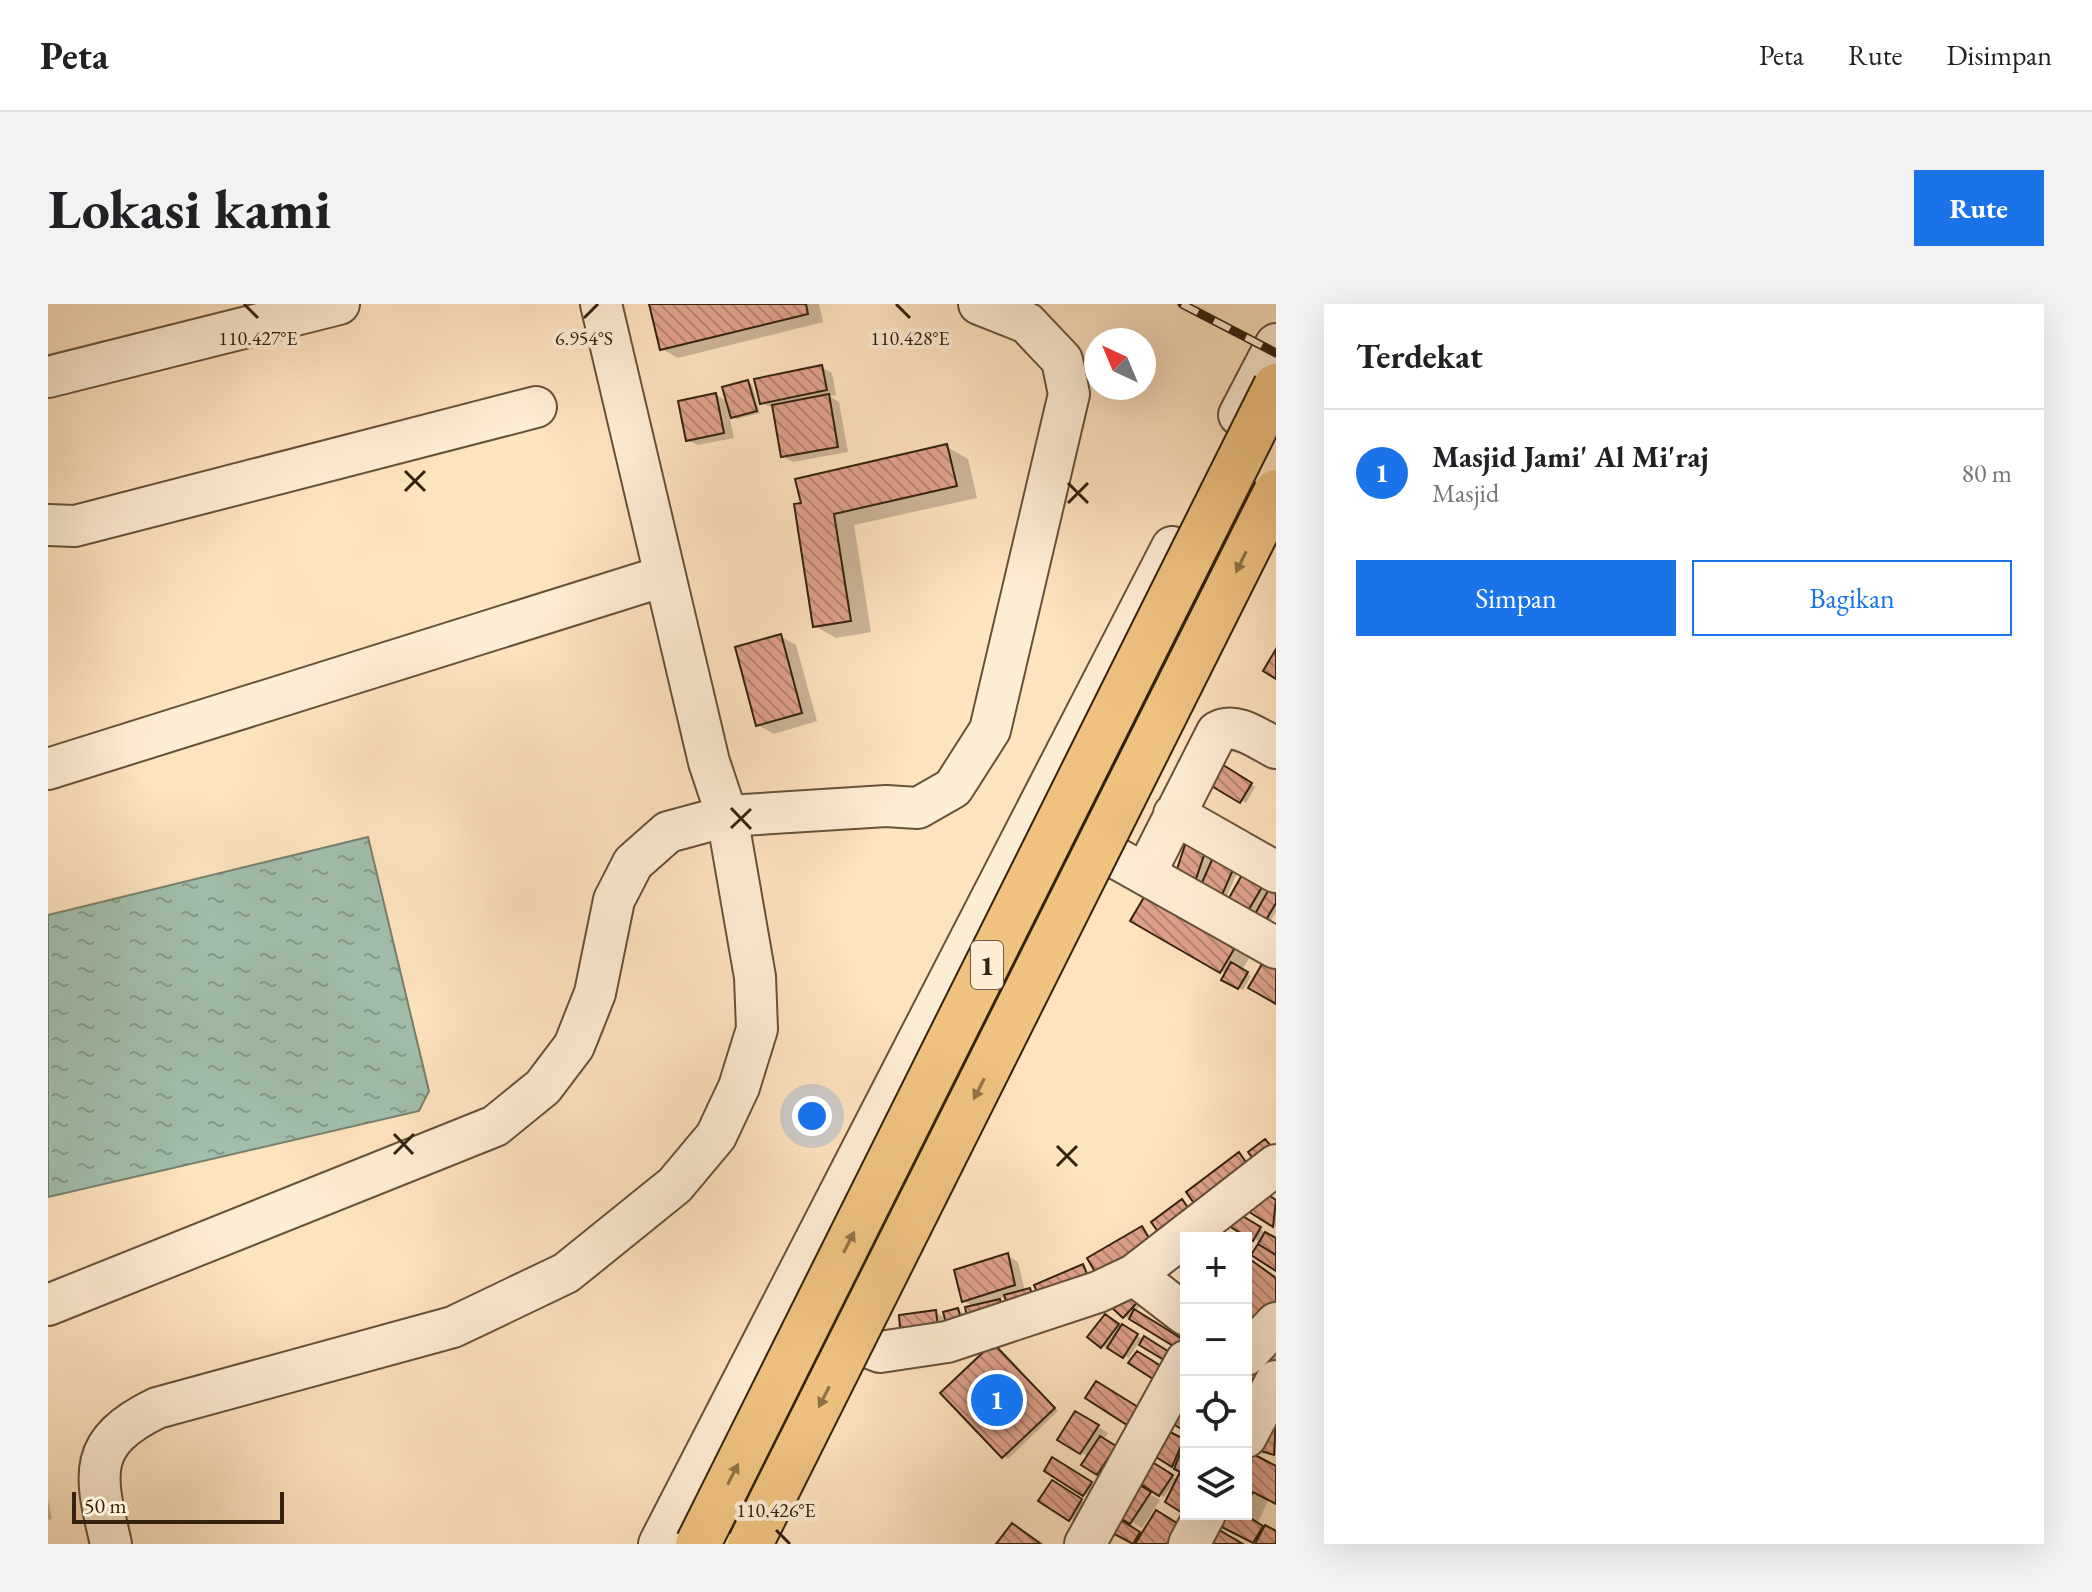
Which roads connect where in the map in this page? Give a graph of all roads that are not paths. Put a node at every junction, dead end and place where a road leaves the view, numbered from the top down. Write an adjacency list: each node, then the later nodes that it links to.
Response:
1 (339, 304): 5 (street)
2 (601, 304): 11 (street)
3 (979, 304): 16 (street)
4 (1276, 344): 14 (street)
5 (48, 377)
6 (1276, 386): 33 (highway, 1, one-way to 6, bridge)
7 (536, 407): 9 (street)
8 (1276, 492): 20 (highway, 1, one-way to 20, bridge)
9 (48, 525)
10 (1276, 558): 20 (highway, bridge)
11 (664, 576): 13 (street); 16 (street)
12 (1276, 748): 15 (street)
13 (48, 769)
14 (1036, 813): 18 (street); 25 (street)
15 (1174, 814): 17 (street); 18 (street)
16 (727, 816): 23 (street); 31 (street)
17 (1276, 872)
18 (1145, 874): 19 (street)
19 (1276, 948)
20 (1014, 1020): 34 (highway, 1, one-way to 34, bridge)
21 (1276, 1165): 22 (street)
22 (1134, 1275): 24 (street); 25 (street)
23 (48, 1305)
24 (1180, 1310)
25 (780, 1312): 32 (street)
26 (1276, 1323): 27 (street)
27 (1262, 1366): 29 (street)
28 (1180, 1372): 35 (street)
29 (1252, 1410)
30 (1202, 1520): 36 (street)
31 (111, 1544)
32 (659, 1544)
33 (698, 1544)
34 (750, 1544)
35 (1085, 1544)
36 (1189, 1544)

